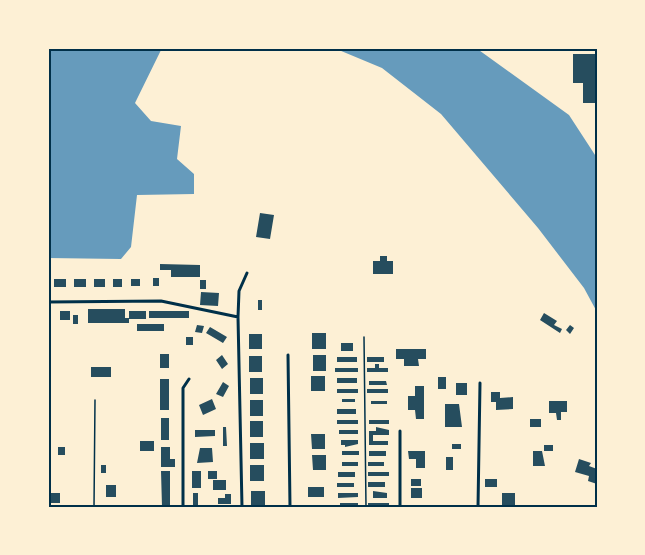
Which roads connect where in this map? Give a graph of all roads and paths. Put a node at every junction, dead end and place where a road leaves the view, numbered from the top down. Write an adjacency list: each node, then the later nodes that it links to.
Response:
1 (247, 273): 3 (street)
2 (48, 302): 3 (street)
3 (238, 317): 12 (street)
4 (364, 337): 14 (lane)
5 (288, 355): 13 (street)
6 (189, 379): 11 (street)
7 (480, 383): 16 (street)
8 (95, 400): 10 (lane)
9 (400, 431): 15 (street)
10 (94, 507)
11 (183, 507)
12 (242, 507)
13 (290, 507)
14 (366, 507)
15 (400, 507)
16 (478, 507)

